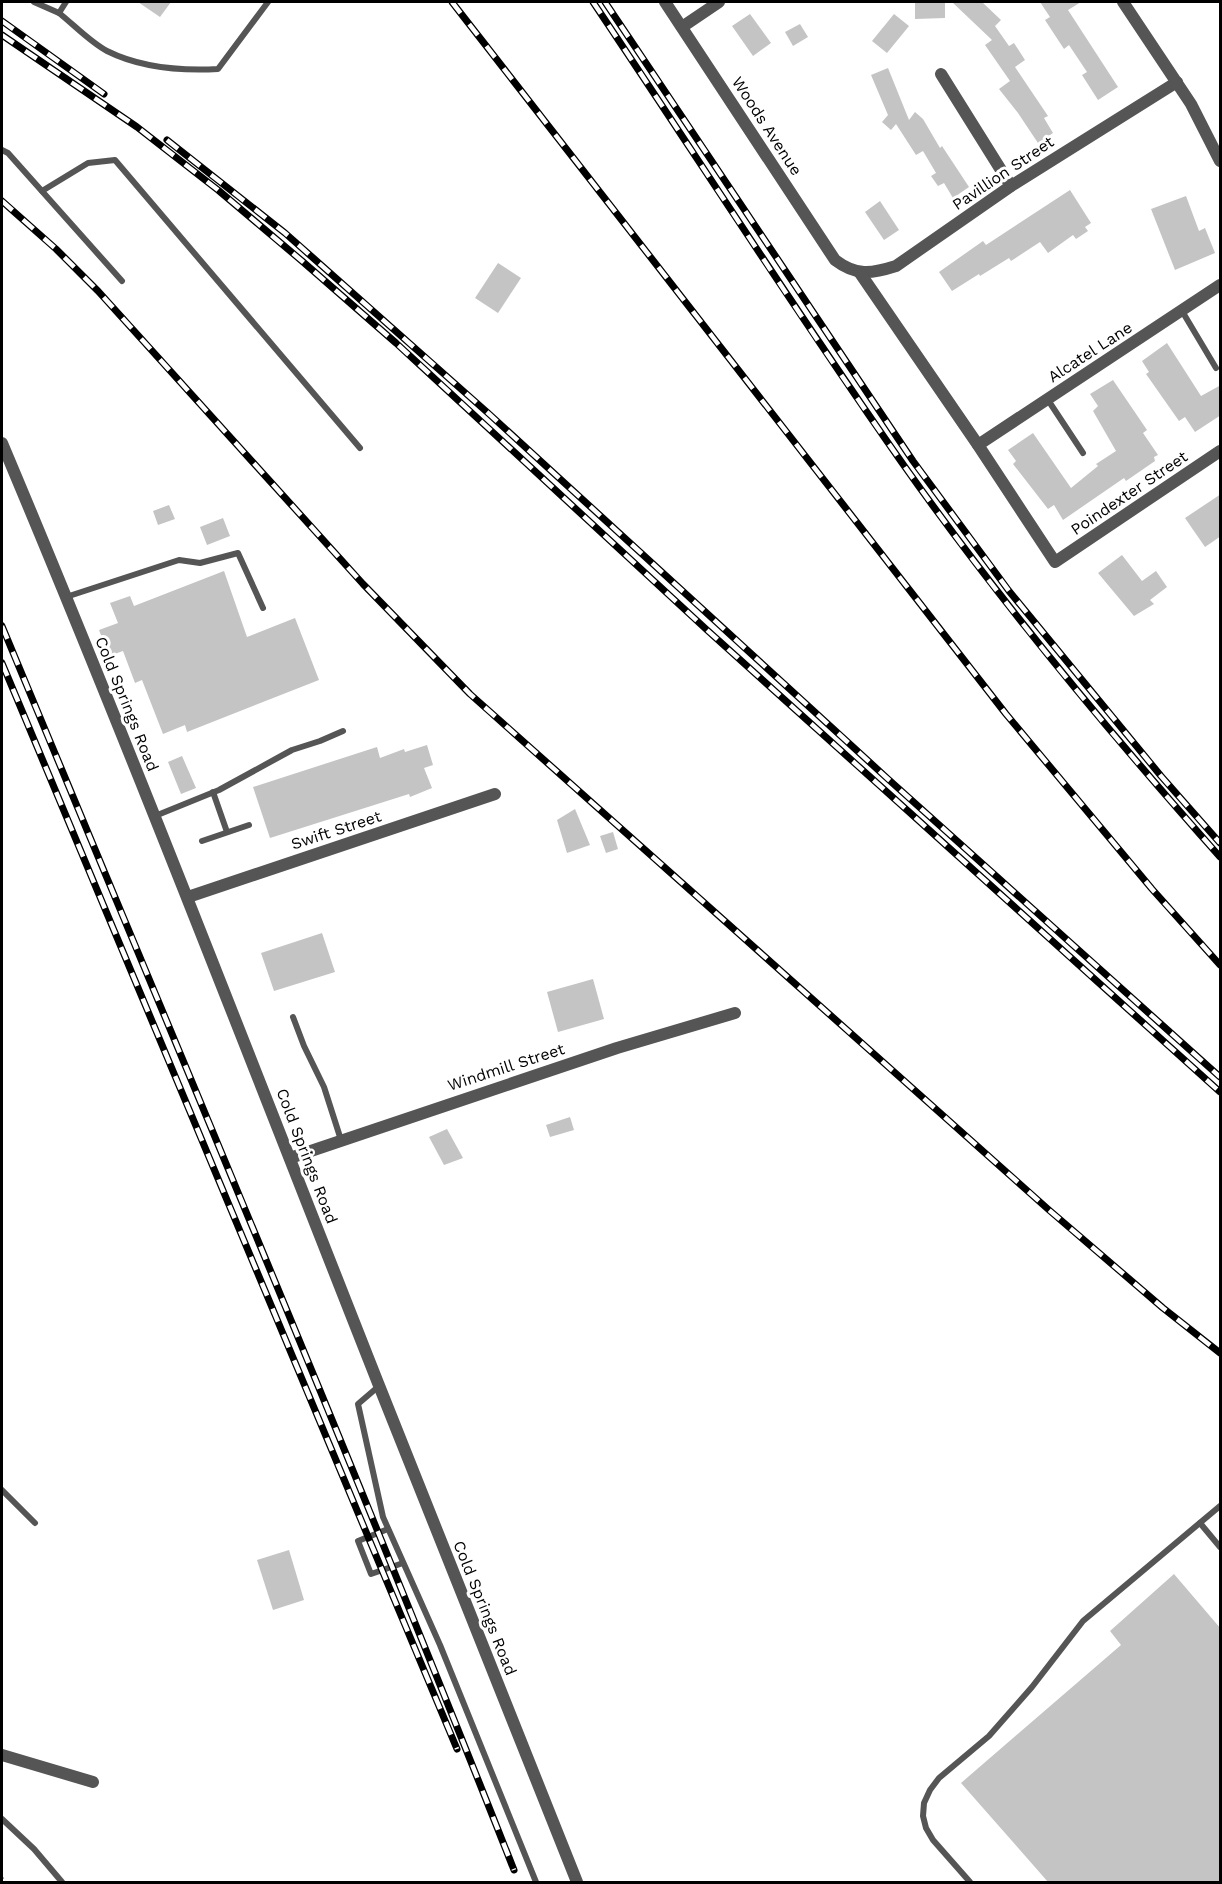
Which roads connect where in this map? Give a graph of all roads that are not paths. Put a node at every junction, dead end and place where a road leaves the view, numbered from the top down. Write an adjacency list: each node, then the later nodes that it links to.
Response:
1 (34, 2): 7 (lane)
2 (66, 2): 7 (lane)
3 (268, 2): 7 (lane)
4 (665, 2): 8 (street, Woods Avenue)
5 (719, 2): 8 (street)
6 (1124, 2): 10 (street)
7 (59, 13)
8 (682, 27): 15 (street, Woods Avenue)
9 (941, 74): 13 (street)
10 (1177, 82): 12 (street); 13 (street, Pavillion Street)
11 (2, 150): 14 (lane)
12 (1221, 160)
13 (1011, 186): 15 (street, Pavillion Street)
14 (42, 191): 16 (lane); 23 (lane)
15 (860, 273): 22 (street)
16 (122, 281)
17 (1221, 285): 18 (street, Alcatel Lane)
18 (1182, 311): 19 (lane); 20 (street, Alcatel Lane)
19 (1216, 368)
20 (1048, 400): 22 (street, Alcatel Lane); 25 (lane)
21 (2, 443): 26 (street, Cold Springs Road)
22 (978, 445): 24 (street, Poindexter Street)
23 (360, 448)
24 (1221, 451)
25 (1083, 453)
26 (66, 597): 27 (lane); 31 (street, Cold Springs Road)
27 (262, 608)
28 (343, 731): 29 (lane)
29 (213, 792): 31 (lane); 33 (lane)
30 (495, 794): 35 (street, Swift Street)
31 (155, 816): 35 (street, Cold Springs Road)
32 (249, 825): 33 (lane)
33 (227, 832): 34 (lane)
34 (202, 841)
35 (188, 897): 39 (street, Cold Springs Road)
36 (735, 1013): 38 (street, Windmill Street)
37 (293, 1017): 38 (lane)
38 (341, 1140): 39 (street, Windmill Street)
39 (290, 1158): 40 (street, Cold Springs Road)
40 (379, 1386): 45 (lane); 53 (street, Cold Springs Road)
41 (2, 1490): 43 (lane)
42 (1221, 1506): 44 (lane)
43 (35, 1523)
44 (1200, 1523): 46 (lane); 54 (lane)
45 (388, 1529): 47 (lane); 47 (lane)
46 (1221, 1547)
47 (403, 1563): 52 (lane)
48 (2, 1755): 49 (street)
49 (93, 1782)
50 (2, 1819): 51 (lane)
51 (62, 1882)
52 (536, 1882)
53 (577, 1882)
54 (969, 1882)

